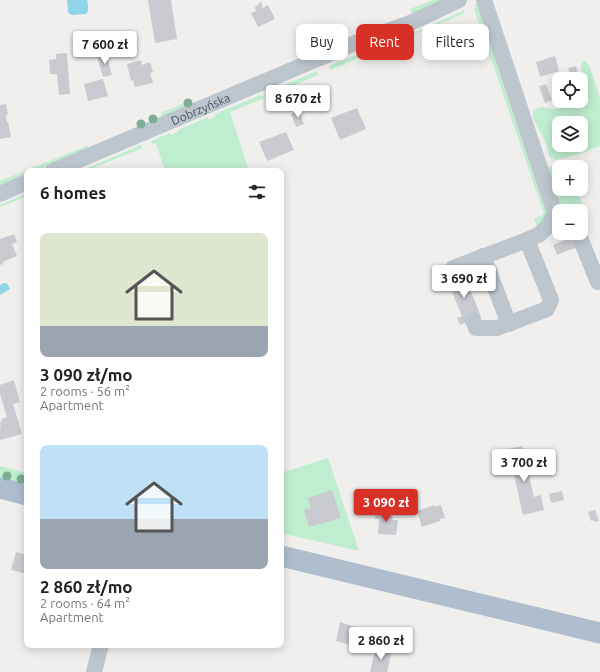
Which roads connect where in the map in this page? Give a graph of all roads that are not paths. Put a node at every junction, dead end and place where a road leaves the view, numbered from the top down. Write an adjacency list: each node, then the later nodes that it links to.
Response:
1 (458, 0): 3 (street, Dobrzyńska)
2 (484, 0): 6 (street)
3 (62, 168)
4 (24, 183): 5 (street)
5 (0, 194)
6 (554, 204)
7 (552, 221): 8 (street)
8 (528, 240): 10 (street); 14 (street)
9 (581, 240): 12 (street)
10 (483, 256): 11 (street); 14 (street)
11 (455, 273)
12 (598, 282)
13 (473, 320): 14 (street)
14 (509, 324)
15 (0, 488): 16 (main road)
16 (24, 494)
17 (284, 557): 18 (main road)
18 (600, 633)
19 (100, 648): 20 (street)
20 (94, 672)

